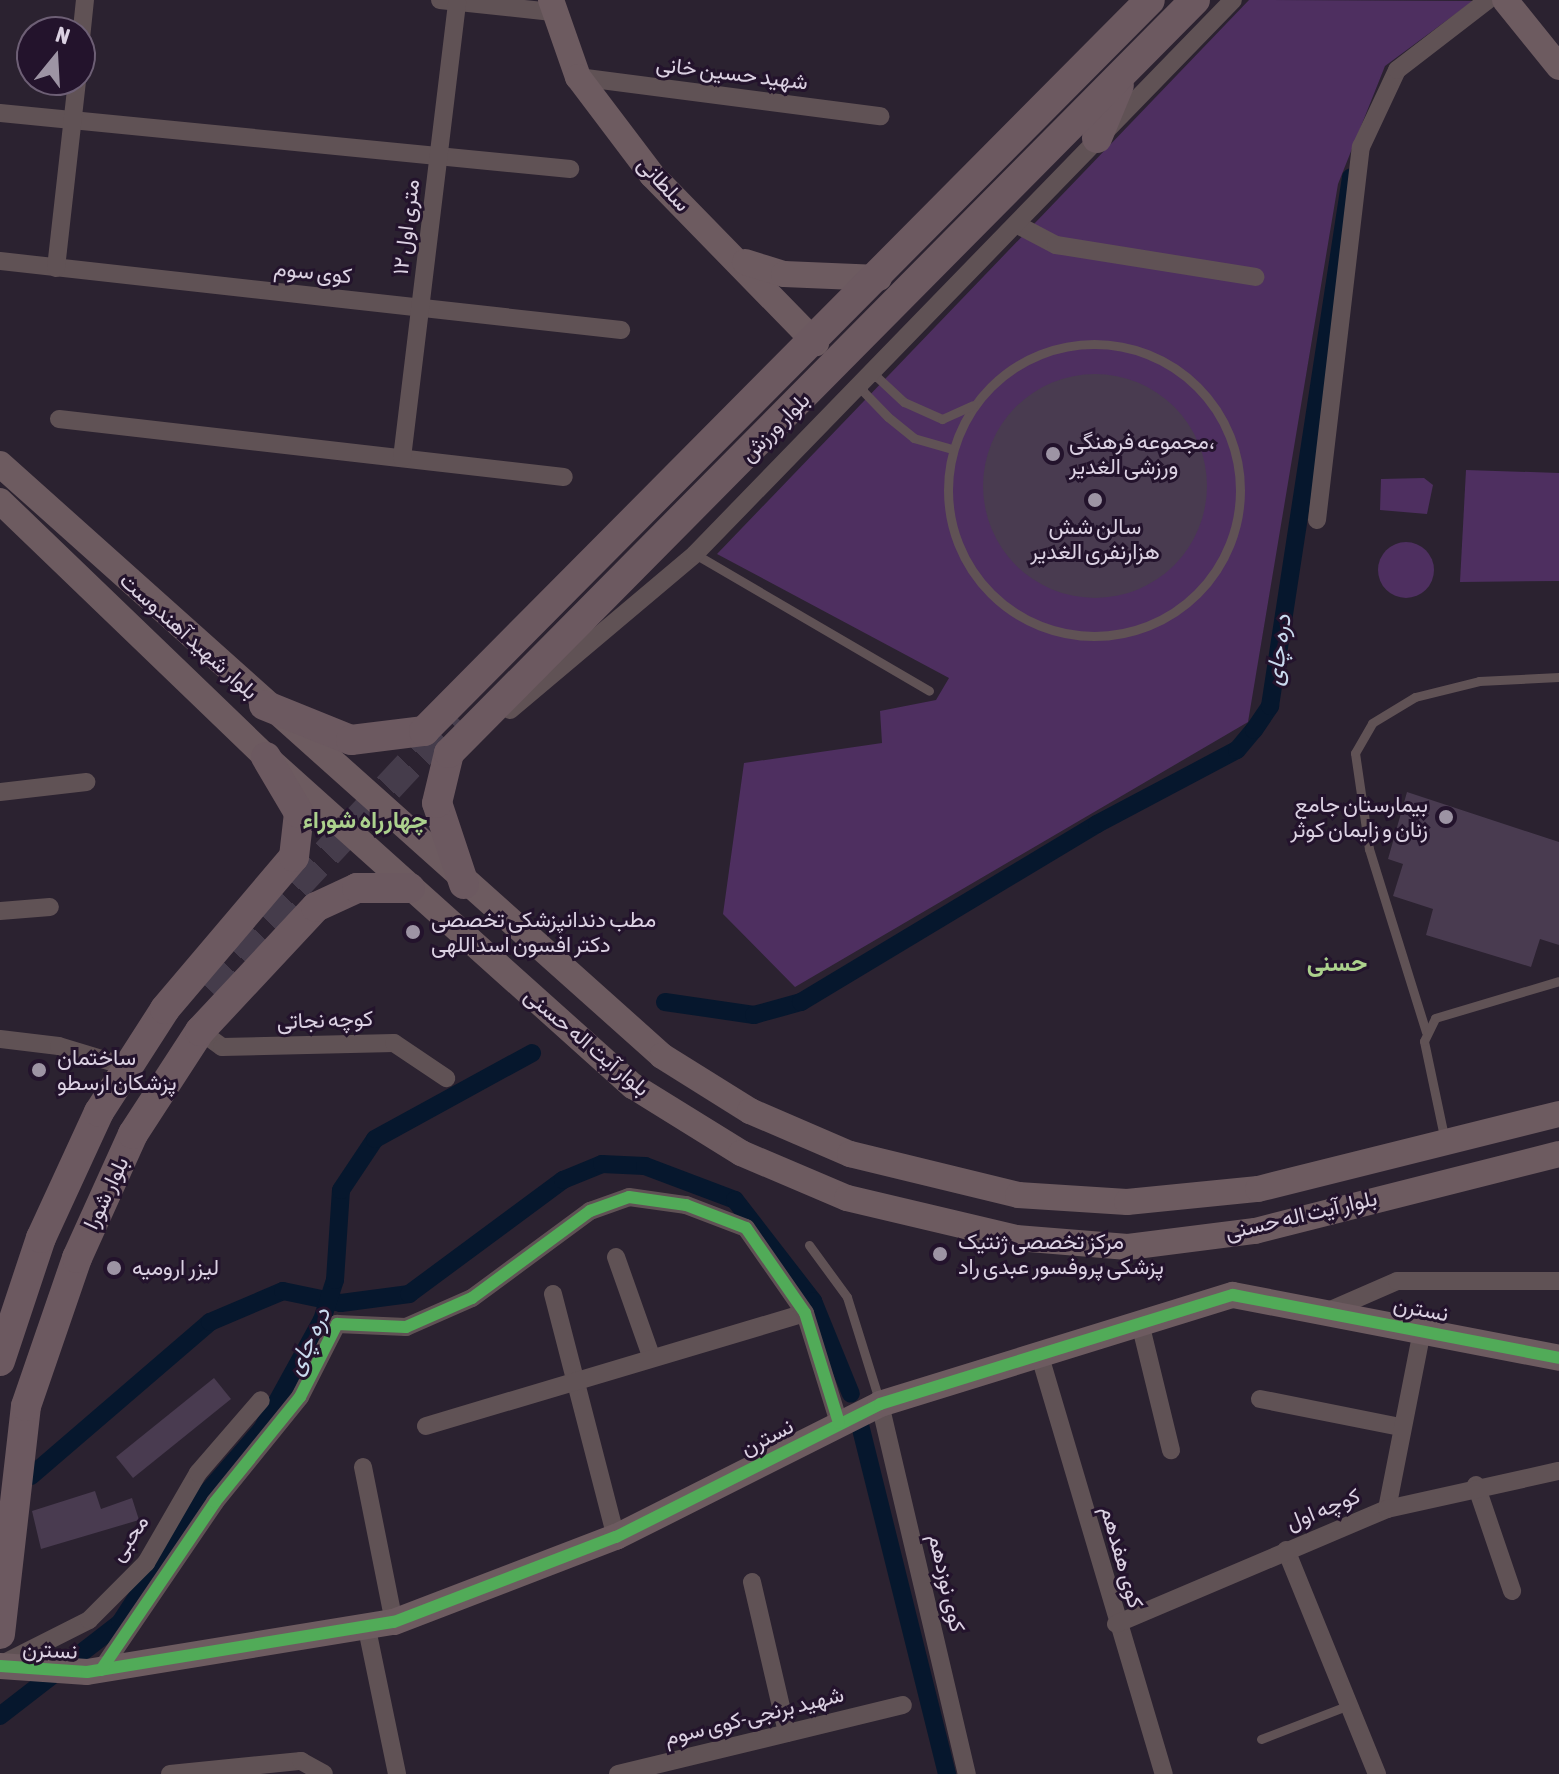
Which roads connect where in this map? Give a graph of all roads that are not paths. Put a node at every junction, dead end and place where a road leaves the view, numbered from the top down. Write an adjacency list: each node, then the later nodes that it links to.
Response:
1 (1150, 0): 23 (main road, بلوار ورزش)
2 (1195, 0): 9 (main road, بلوار ورزش)
3 (1233, 0): 15 (street)
4 (1488, 0): 35 (street)
5 (1505, 0): 8 (main road)
6 (449, 1): 7 (street); 16 (street, ۱۲ متری اول)
7 (551, 6): 10 (main road, سلطانی)
8 (1555, 53)
9 (1126, 68): 15 (main road); 27 (main road, بلوار ورزش)
10 (578, 77): 13 (street, شهید حسین خانی); 20 (main road, سلطانی)
11 (75, 96): 14 (street)
12 (0, 113): 14 (street)
13 (880, 116)
14 (72, 120): 16 (street); 21 (street)
15 (1097, 138): 18 (street)
16 (438, 156): 17 (street); 24 (street, ۱۲ متری اول)
17 (570, 169)
18 (1016, 224): 22 (street); 27 (street)
19 (0, 261): 21 (street, کوی سوم)
20 (743, 262): 23 (main road); 26 (main road, سلطانی)
21 (56, 268): 24 (street, کوی سوم)
22 (1255, 277)
23 (879, 278): 26 (main road, بلوار ورزش)
24 (420, 308): 25 (street, کوی سوم); 31 (street, ۱۲ متری اول)
25 (621, 330)
26 (816, 343): 41 (main road, بلوار ورزش)
27 (851, 370): 28 (lane); 30 (lane); 36 (street); 40 (main road, بلوار ورزش)
28 (973, 405): 30 (lane); 30 (lane)
29 (59, 419): 31 (street)
30 (952, 449)
31 (402, 458): 33 (street)
32 (0, 464): 39 (main road, بلوار شهید آهندوست)
33 (564, 477)
34 (5, 511): 43 (main road, بلوار شهید آهندوست)
35 (1317, 520)
36 (695, 554): 38 (lane); 40 (street)
37 (1559, 677): 60 (lane)
38 (929, 691)
39 (264, 705): 41 (main road); 45 (main road, بلوار شهید آهندوست)
40 (476, 725): 42 (main road, بلوار ورزش)
41 (424, 731): 42 (main road)
42 (449, 753): 53 (main road)
43 (266, 757): 48 (main road, بلوار شهید آهندوست); 52 (main road, بلوار شورا)
44 (86, 782): 46 (street)
45 (351, 783): 47 (main road, بلوار شهید آهندوست); 48 (main road)
46 (0, 792)
47 (378, 807): 49 (main road, بلوار آیت اله حسنی)
48 (325, 811): 50 (main road, بلوار شهید آهندوست)
49 (405, 831): 51 (main road); 53 (main road, بلوار آیت اله حسنی)
50 (351, 835): 51 (main road, بلوار آیت اله حسنی)
51 (379, 860): 54 (main road, بلوار آیت اله حسنی)
52 (284, 878): 56 (main road); 62 (main road, بلوار شورا)
53 (464, 884): 65 (main road, بلوار آیت اله حسنی)
54 (410, 888): 56 (main road, بلوار شورا); 66 (main road, بلوار آیت اله حسنی)
55 (50, 907): 57 (street)
56 (316, 907): 59 (main road, بلوار شورا)
57 (0, 911)
58 (1559, 981): 60 (lane)
59 (200, 1031): 63 (street, کوچه نجاتی); 86 (main road, بلوار شورا)
60 (1426, 1032): 65 (lane)
61 (0, 1039): 62 (street)
62 (125, 1066): 78 (main road, بلوار شورا)
63 (446, 1078)
64 (1559, 1114): 65 (main road, بلوار آیت اله حسنی)
65 (1445, 1141)
66 (1559, 1154)
67 (809, 1245): 82 (lane)
68 (616, 1257): 76 (street)
69 (1559, 1281): 71 (street)
70 (553, 1294): 79 (street)
71 (1326, 1312): 73 (main road, نسترن); 74 (main road, نسترن)
72 (805, 1313): 76 (street); 83 (street); 101 (street)
73 (1140, 1323): 75 (main road, نسترن); 87 (street)
74 (1422, 1330): 77 (main road, نسترن); 85 (street)
75 (1039, 1353): 82 (main road, نسترن); 97 (street, کوی هفدهم)
76 (651, 1356): 79 (street)
77 (1559, 1358)
78 (0, 1361)
79 (576, 1377): 84 (street); 92 (street)
80 (1260, 1399): 85 (street)
81 (261, 1400): 100 (street, محبی)
82 (880, 1404): 83 (main road, نسترن); 110 (street, کوی نوزدهم)
83 (839, 1423): 92 (main road, نسترن)
84 (426, 1426)
85 (1400, 1427): 91 (street)
86 (10, 1450): 99 (main road, بلوار شورا)
87 (1171, 1450)
88 (363, 1467): 96 (street)
89 (1559, 1471): 90 (street, کوچه اول)
90 (1476, 1485): 91 (street, کوچه اول); 95 (street)
91 (1387, 1509): 93 (street, کوچه اول)
92 (616, 1537): 96 (main road, نسترن)
93 (1286, 1550): 97 (street, کوچه اول); 103 (street)
94 (752, 1582): 104 (street)
95 (1512, 1591)
96 (394, 1622): 98 (main road, نسترن)
97 (1116, 1624): 111 (street, کوی هفدهم)
98 (367, 1629): 101 (main road, نسترن); 108 (street)
99 (0, 1634)
100 (7, 1667): 101 (main road, نسترن)
101 (94, 1671)
102 (903, 1705): 104 (street, شهید برنجی-کوی سوم)
103 (1349, 1705): 105 (lane); 112 (street)
104 (787, 1733): 109 (street, شهید برنجی-کوی سوم)
105 (1261, 1739)
106 (170, 1774): 107 (street)
107 (324, 1774)
108 (397, 1774)
109 (618, 1774)
110 (967, 1774)
111 (1164, 1774)
112 (1377, 1774)

